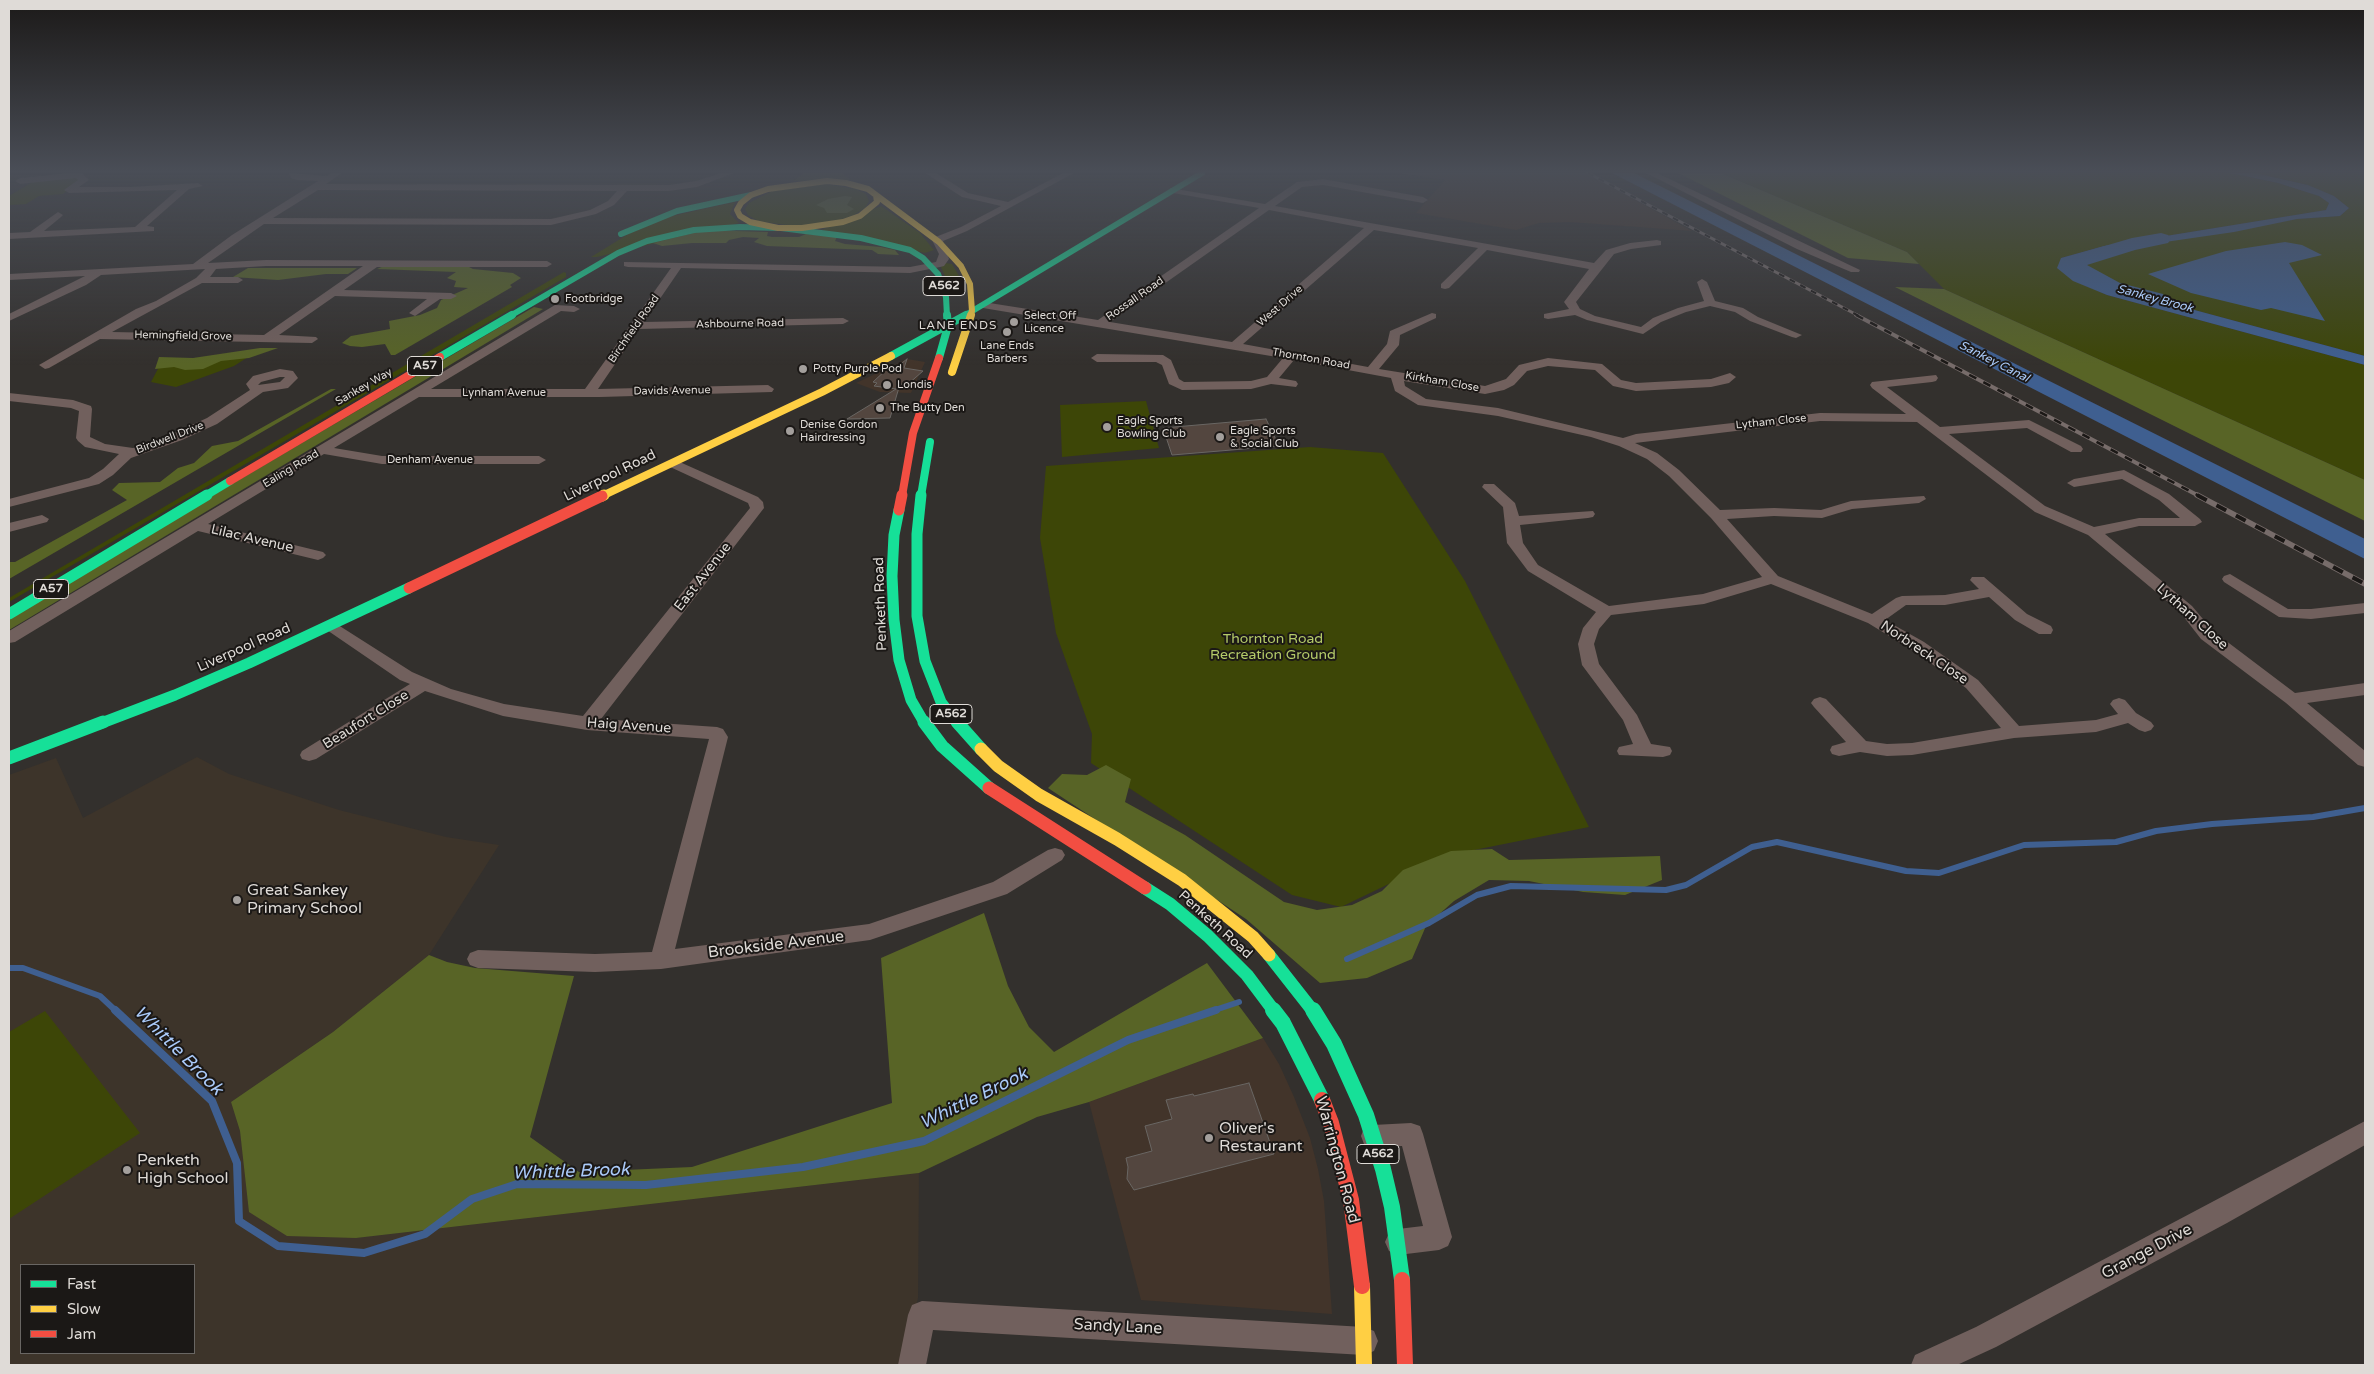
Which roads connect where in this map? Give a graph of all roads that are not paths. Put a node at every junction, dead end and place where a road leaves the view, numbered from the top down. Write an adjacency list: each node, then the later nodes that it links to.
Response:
1 (236, 237): 23 (street)
2 (617, 237): 12 (main road)
3 (659, 237): 20 (main road, Sankey Way / A57)
4 (848, 237): 16 (main road, Penketh Road / A562)
5 (933, 237): 13 (main road, A562)
6 (946, 237): 13 (street)
7 (1094, 237): 34 (main road, Liverpool Road)
8 (1225, 237): 50 (street, Rossall Road)
9 (1359, 237): 57 (street, West Drive)
10 (1432, 237): 15 (street)
11 (1781, 237): 28 (street)
12 (611, 240)
13 (938, 241): 24 (street); 36 (main road, A562)
14 (1657, 243): 25 (street)
15 (1485, 247): 25 (street); 35 (street)
16 (923, 258): 24 (main road, Penketh Road / A562); 26 (street)
17 (374, 264): 18 (street); 23 (street); 37 (street)
18 (546, 264)
19 (580, 264): 20 (main road)
20 (598, 264): 97 (main road, Sankey Way / A57)
21 (628, 264): 22 (street)
22 (678, 265): 26 (street); 51 (street, Birchfield Road)
23 (197, 266): 29 (street)
24 (933, 267): 26 (street); 52 (main road, Penketh Road / A562)
25 (1596, 267): 44 (street)
26 (890, 269)
27 (211, 270): 31 (street, Hemingfield Grove)
28 (1855, 270)
29 (99, 272): 30 (street); 48 (street)
30 (9, 277)
31 (200, 280): 32 (street, Hemingfield Grove); 53 (street, Hemingfield Grove)
32 (238, 280)
33 (1702, 282): 40 (street)
34 (1012, 286): 36 (main road); 41 (main road, Liverpool Road)
35 (1445, 286)
36 (979, 288): 43 (main road, A562)
37 (333, 293): 38 (street); 55 (street)
38 (436, 296): 39 (street); 45 (street)
39 (451, 296)
40 (1710, 303): 44 (street); 54 (street)
41 (983, 304): 43 (main road, Liverpool Road); 50 (street, Thornton Road)
42 (574, 309): 71 (street, Ealing Road)
43 (972, 311): 52 (main road, Liverpool Road); 67 (main road, A562)
44 (1576, 311): 47 (street)
45 (415, 313)
46 (1432, 316): 61 (street)
47 (1548, 316)
48 (9, 318)
49 (843, 321): 51 (street, Ashbourne Road)
50 (1101, 323): 57 (street, Thornton Road)
51 (637, 326): 70 (street, Birchfield Road)
52 (948, 326): 81 (main road, Liverpool Road); 95 (main road, Penketh Road / A562)
53 (99, 335): 55 (street, Hemingfield Grove); 60 (street, Hemingfield Grove)
54 (1796, 335)
55 (266, 338): 56 (street, Hemingfield Grove)
56 (312, 339)
57 (1234, 346): 58 (street, Thornton Road)
58 (1291, 356): 61 (street, Thornton Road); 65 (street)
59 (1095, 358): 65 (street)
60 (46, 365)
61 (1372, 370): 62 (street, Thornton Road)
62 (1396, 375): 63 (street, Kirkham Close); 76 (street)
63 (1731, 376)
64 (1932, 378): 73 (street, Lytham Close)
65 (1271, 380): 66 (street)
66 (1292, 384)
67 (946, 386)
68 (760, 387): 70 (street, Davids Avenue)
69 (260, 389): 79 (street, Birdwell Drive)
70 (589, 392): 71 (street, Lynham Avenue)
71 (419, 393): 78 (street, Ealing Road)
72 (9, 397): 79 (street)
73 (1919, 418): 75 (street, Lytham Close); 76 (street, Lytham Close)
74 (934, 429): 94 (main road, Penketh Road / A562)
75 (1938, 431): 77 (street); 93 (street, Lytham Close)
76 (1624, 443): 87 (street, Norbreck Close)
77 (2076, 449)
78 (323, 450): 80 (street, Denham Avenue); 91 (street, Ealing Road)
79 (132, 452): 85 (street, Birdwell Drive)
80 (538, 460)
81 (673, 462): 107 (main road, Liverpool Road); 117 (street, East Avenue)
82 (2074, 483): 93 (street)
83 (1486, 485): 89 (street)
84 (1919, 499): 87 (street)
85 (16, 502): 90 (street, Birdwell Drive)
86 (1588, 514): 89 (street)
87 (1716, 515): 98 (street, Norbreck Close)
88 (42, 519): 90 (street)
89 (1513, 520): 104 (street)
90 (28, 523): 92 (street)
91 (196, 526): 96 (street, Lilac Avenue); 109 (street, Ealing Road)
92 (9, 528)
93 (2093, 532): 114 (street, Lytham Close)
94 (917, 534): 95 (main road); 110 (main road, Penketh Road / A562)
95 (894, 535): 111 (main road, Penketh Road / A562)
96 (316, 550)
97 (93, 563): 102 (main road); 105 (main road, Sankey Way / A57)
98 (1772, 579): 104 (street); 106 (street, Norbreck Close)
99 (2230, 579): 103 (street)
100 (1978, 580): 101 (street)
101 (1992, 592): 106 (street, Norbreck Close); 108 (street)
102 (9, 607)
103 (2365, 608)
104 (1606, 611): 121 (street)
105 (9, 614)
106 (1874, 620): 118 (street, Norbreck Close)
107 (329, 626): 112 (street, Haig Avenue); 123 (main road, Liverpool Road)
108 (2045, 630)
109 (9, 638)
110 (929, 675): 111 (main road); 129 (main road, Penketh Road / A562)
111 (904, 680): 128 (main road, Penketh Road / A562)
112 (423, 684): 117 (street, Haig Avenue); 122 (street, Beaufort Close)
113 (2365, 688): 114 (street)
114 (2292, 699): 124 (street, Lytham Close)
115 (1820, 703): 119 (street)
116 (2131, 716): 118 (street)
117 (587, 724): 127 (street, Haig Avenue)
118 (2014, 732): 119 (street)
119 (1860, 746): 120 (street)
120 (1839, 750)
121 (1663, 751)
122 (309, 755)
123 (9, 758)
124 (2365, 760)
125 (1054, 855): 127 (street, Brookside Avenue)
126 (480, 959): 127 (street, Brookside Avenue)
127 (661, 960)
128 (1247, 975): 132 (main road, Warrington Road / A562)
129 (1366, 1123): 131 (main road, A562); 131 (street)
130 (2365, 1132): 135 (street, Grange Drive)
131 (1398, 1242): 134 (main road, A562)
132 (1364, 1353): 133 (street, Sandy Lane)
133 (912, 1365)
134 (1405, 1365)
135 (1925, 1365)

